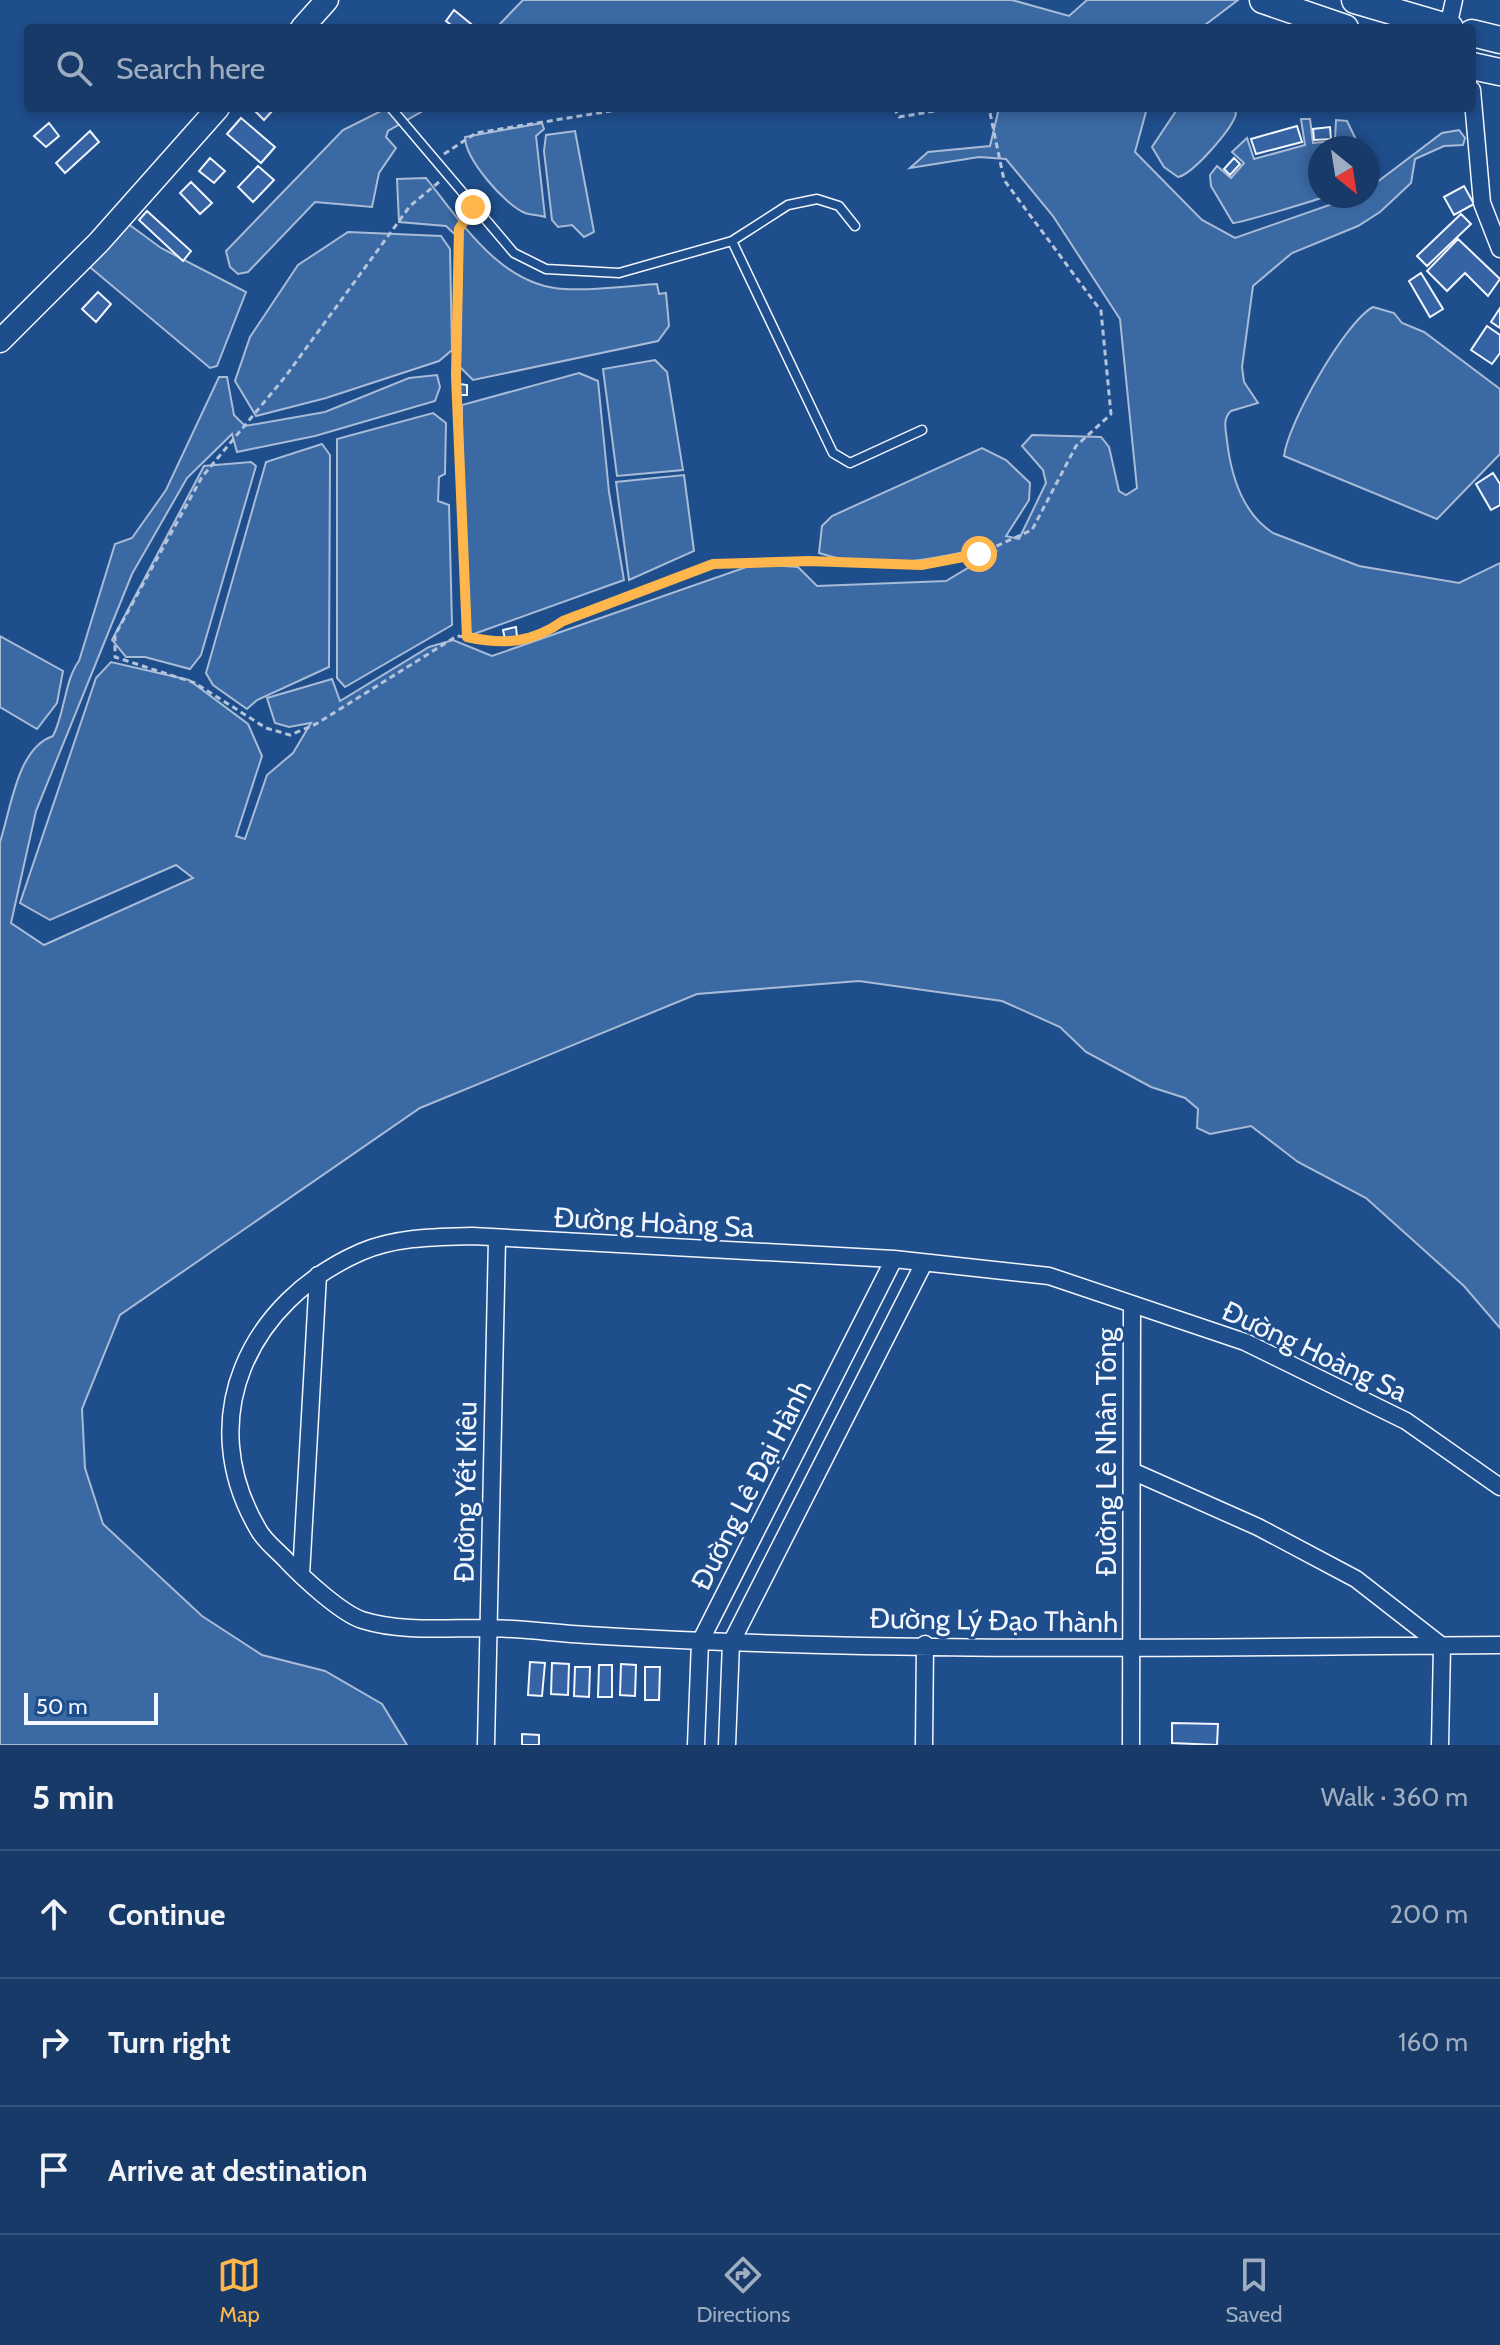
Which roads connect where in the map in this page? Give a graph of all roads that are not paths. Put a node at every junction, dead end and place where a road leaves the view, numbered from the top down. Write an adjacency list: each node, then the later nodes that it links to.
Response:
1 (1263, 0): 4 (main road)
2 (1355, 0): 5 (main road)
3 (1454, 0): 6 (street)
4 (1333, 24)
5 (1436, 24)
6 (1450, 24)
7 (1476, 34): 8 (main road)
8 (1500, 40)
9 (1476, 67): 10 (main road)
10 (1500, 72)
11 (214, 112): 17 (street)
12 (394, 112): 15 (lane)
13 (1474, 112): 16 (street)
14 (855, 226): 15 (lane)
15 (732, 241): 18 (lane)
16 (1500, 249)
17 (0, 341)
18 (922, 430)
19 (497, 1239): 20 (street, Đường Hoàng Sa); 22 (street, Đường Hoàng Sa); 27 (street, Đường Yết Kiêu)
20 (894, 1259): 21 (street, Đường Hoàng Sa); 28 (street, Đường Lê Đại Hành)
21 (924, 1263): 23 (street, Đường Hoàng Sa); 29 (street, Đường Lê Đại Hành)
22 (318, 1275): 26 (street); 26 (street, Đường Hoàng Sa)
23 (1132, 1304): 24 (street, Đường Lê Nhân Tông); 25 (street, Đường Hoàng Sa)
24 (1132, 1471): 32 (street); 33 (street, Đường Lê Nhân Tông)
25 (1500, 1487)
26 (301, 1575): 27 (street, Đường Hoàng Sa)
27 (488, 1628): 28 (street, Đường Lý Đạo Thành); 34 (street, Đường Yết Kiêu)
28 (700, 1642): 29 (street, Đường Lý Đạo Thành); 35 (street, Đường Lê Đại Hành)
29 (731, 1643): 30 (street, Đường Lý Đạo Thành); 36 (street, Đường Lê Đại Hành)
30 (925, 1644): 33 (street, Đường Lý Đạo Thành); 37 (street)
31 (1500, 1645): 32 (street, Đường Lý Đạo Thành)
32 (1442, 1646): 33 (street, Đường Lý Đạo Thành); 39 (street)
33 (1131, 1649): 38 (street, Đường Lê Nhân Tông)
34 (486, 1745)
35 (696, 1745)
36 (727, 1745)
37 (924, 1745)
38 (1131, 1745)
39 (1440, 1745)

